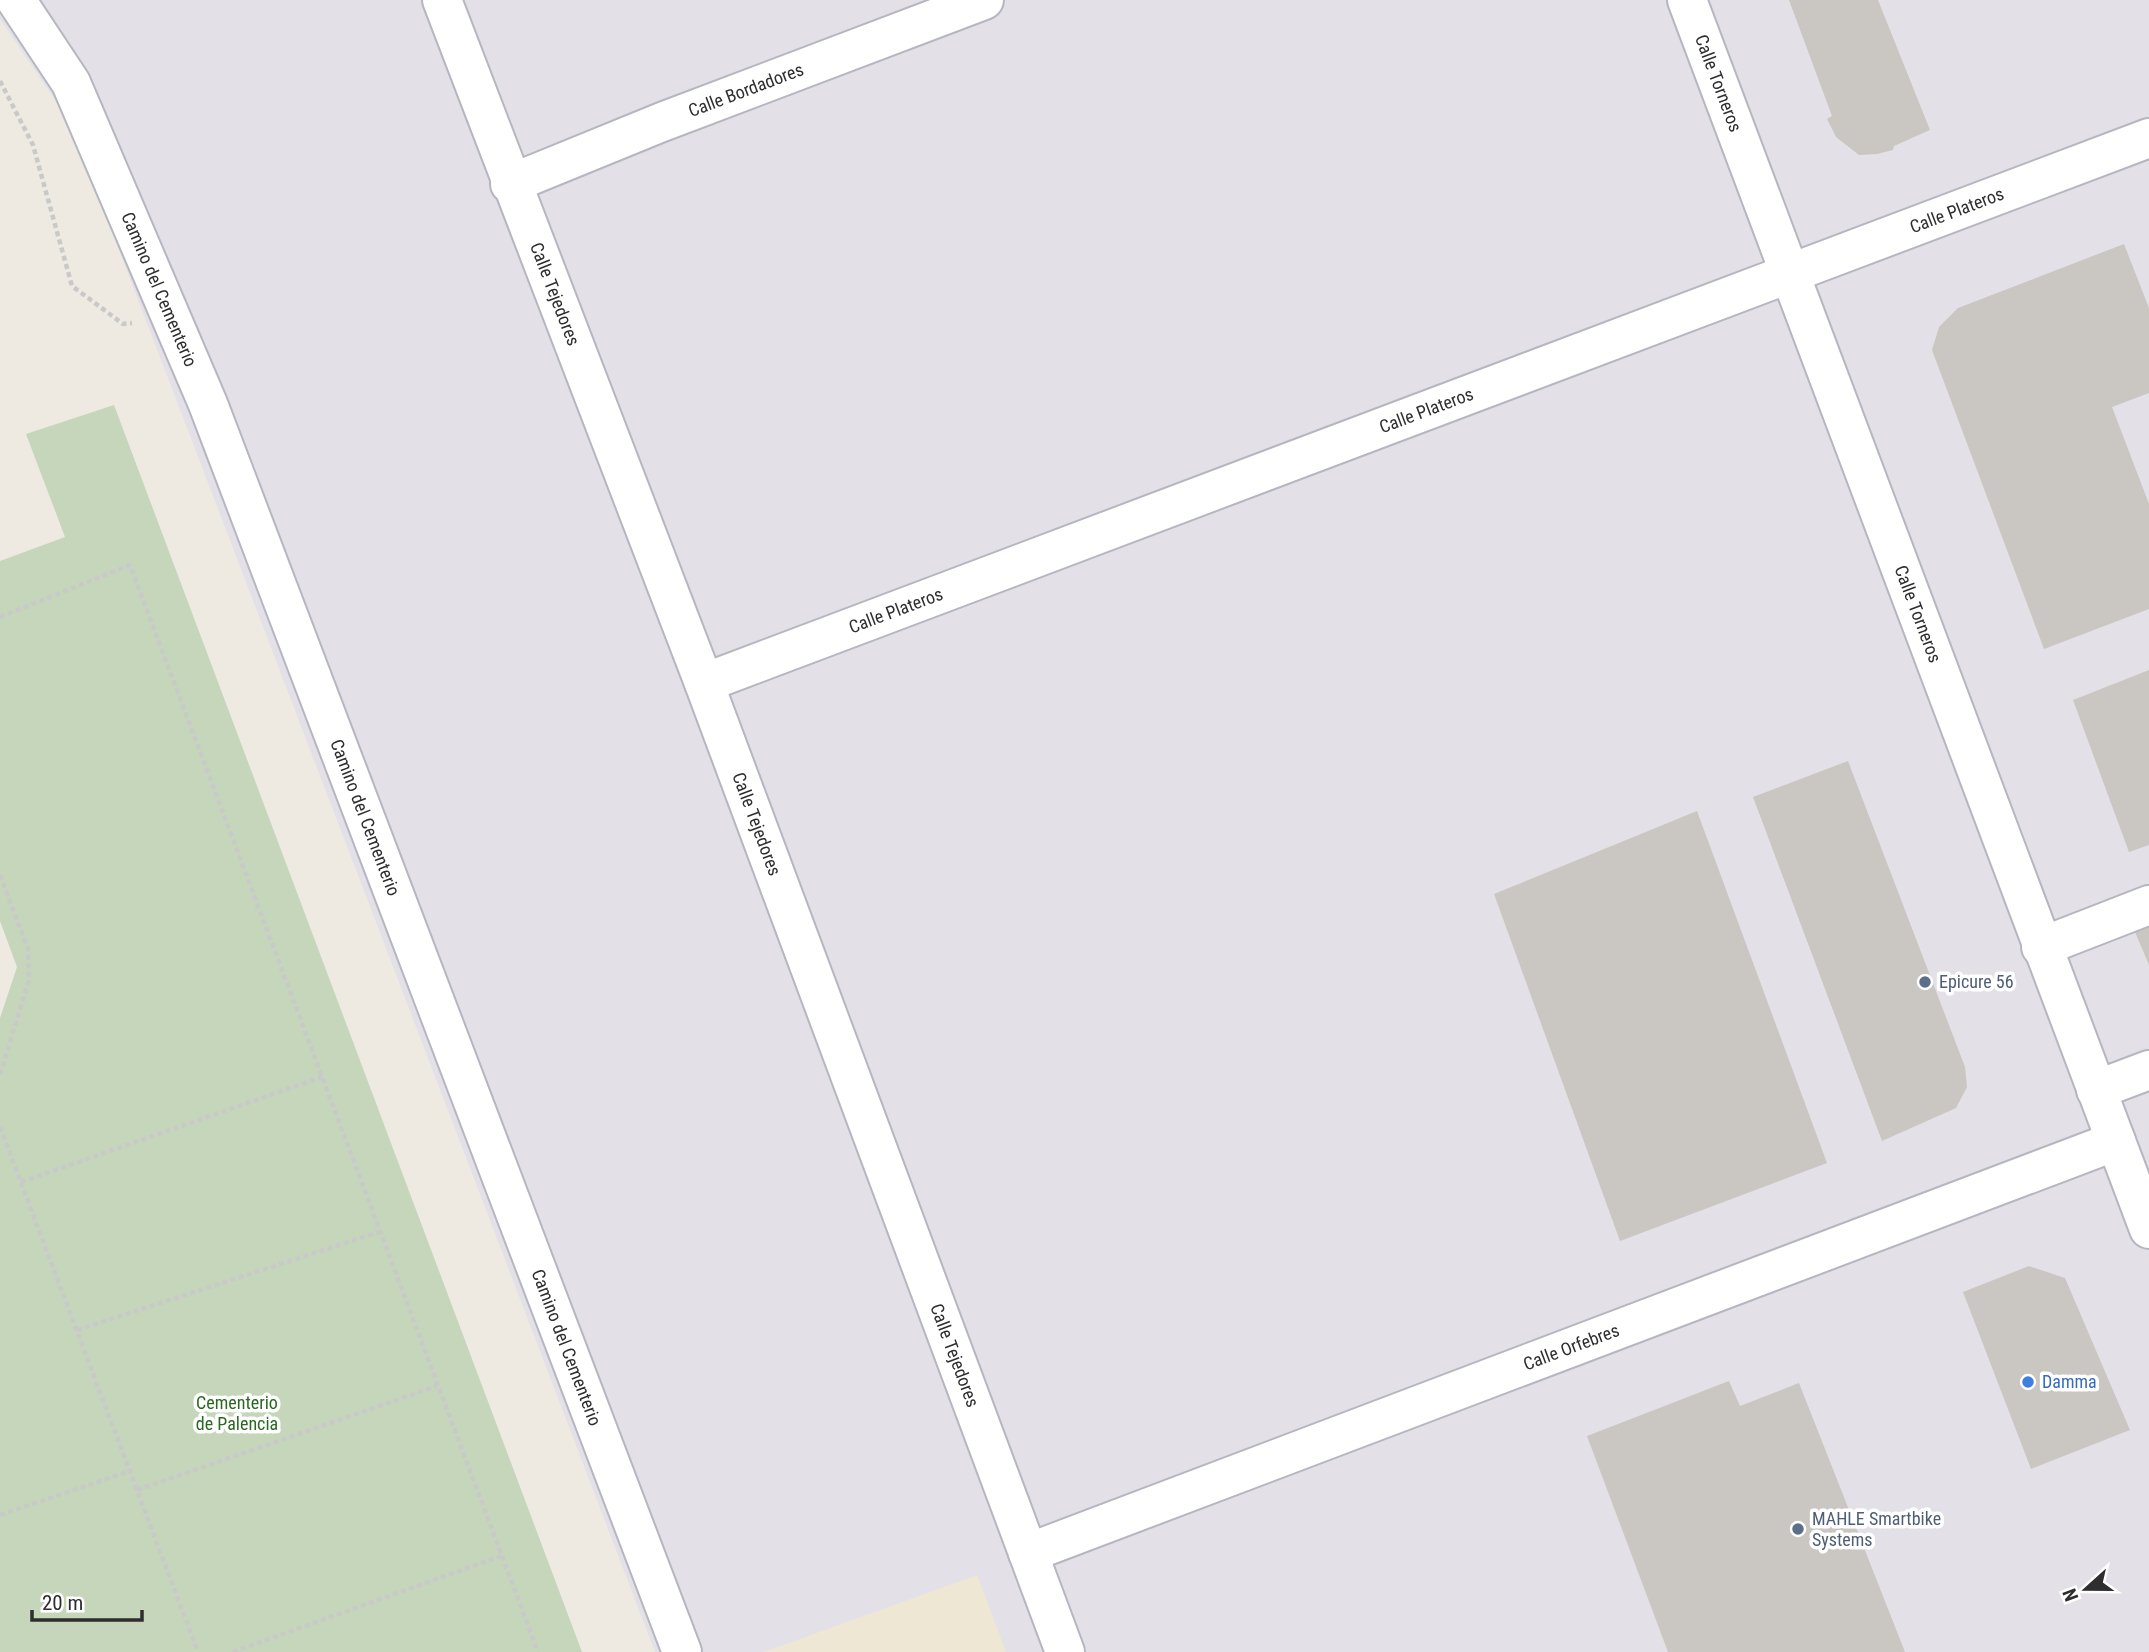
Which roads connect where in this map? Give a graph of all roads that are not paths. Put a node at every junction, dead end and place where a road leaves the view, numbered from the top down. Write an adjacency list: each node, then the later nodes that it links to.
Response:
1 (16, 0): 16 (street, Camino del Cementerio)
2 (442, 0): 6 (street, Calle Tejedores)
3 (984, 0): 6 (street, Calle Bordadores)
4 (1687, 0): 7 (street, Calle Torneros)
5 (2149, 138): 7 (street, Calle Plateros)
6 (510, 184): 8 (street, Calle Tejedores)
7 (1790, 276): 8 (street, Calle Plateros); 10 (street, Calle Torneros)
8 (704, 683): 15 (street, Calle Tejedores)
9 (2149, 905): 10 (street)
10 (2041, 947): 12 (street, Calle Torneros)
11 (2149, 1070): 12 (street)
12 (2096, 1090): 13 (street, Calle Torneros)
13 (2116, 1141): 14 (street, Calle Torneros); 15 (street, Calle Orfebres)
14 (2149, 1229)
15 (1028, 1553): 17 (street, Calle Tejedores)
16 (682, 1652)
17 (1065, 1652)

